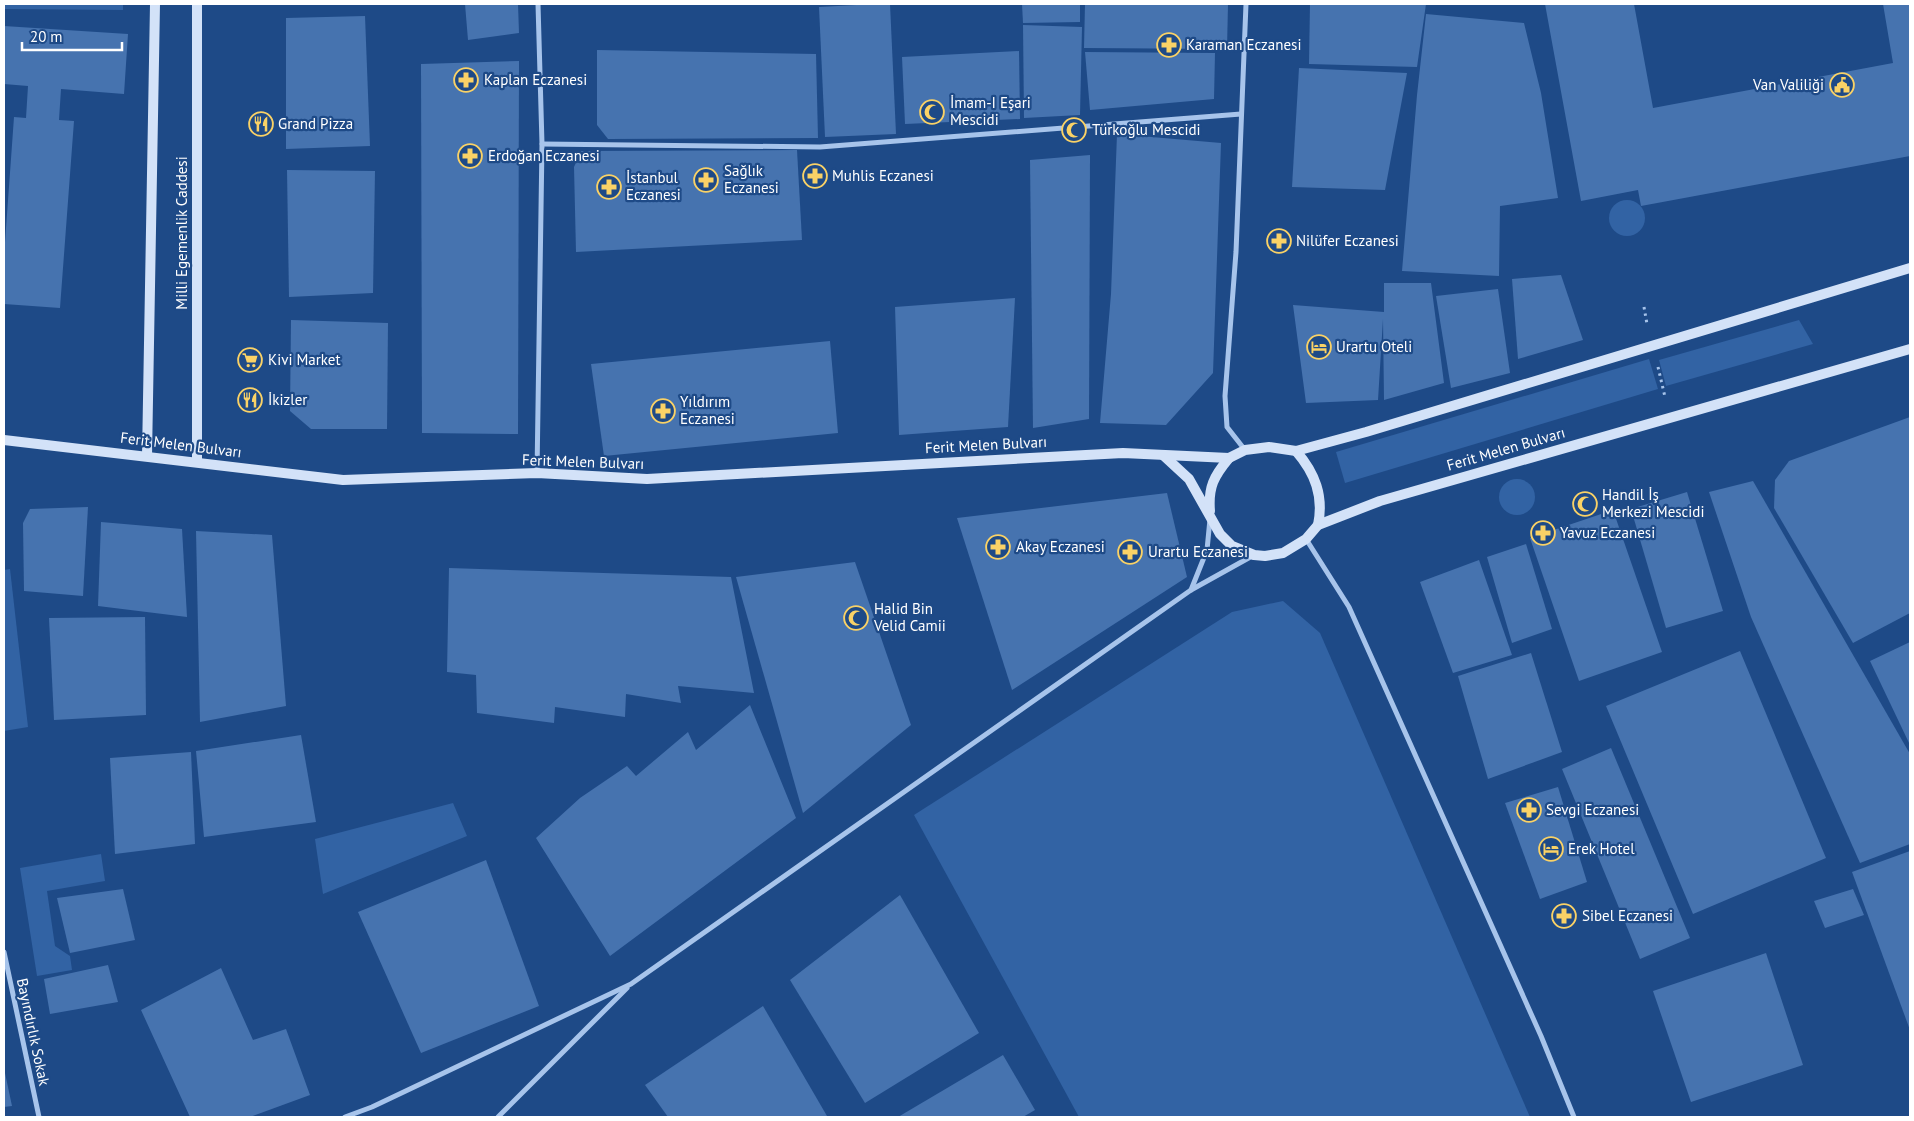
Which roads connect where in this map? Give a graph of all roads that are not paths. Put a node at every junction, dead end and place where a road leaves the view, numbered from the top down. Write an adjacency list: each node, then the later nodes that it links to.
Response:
1 (155, 4): 13 (main road, Milli Egemenlik Caddesi)
2 (197, 4): 15 (main road, Milli Egemenlik Caddesi)
3 (538, 4): 6 (street)
4 (1246, 4): 5 (street)
5 (1241, 114): 6 (street); 10 (street)
6 (542, 144): 16 (street)
7 (1910, 268): 11 (main road, Ferit Melen Bulvarı)
8 (1910, 348): 18 (main road, Ferit Melen Bulvarı)
9 (4, 440): 13 (main road, Ferit Melen Bulvarı)
10 (1245, 450): 11 (main road, Ferit Melen Bulvarı); 14 (main road, Ferit Melen Bulvarı)
11 (1296, 451): 18 (main road)
12 (1164, 455): 14 (main road, Ferit Melen Bulvarı); 16 (main road, Ferit Melen Bulvarı); 17 (main road, Ferit Melen Bulvarı)
13 (147, 456): 15 (main road, Ferit Melen Bulvarı)
14 (1229, 458): 17 (main road)
15 (198, 462): 16 (main road, Ferit Melen Bulvarı)
16 (537, 473)
17 (1211, 515): 20 (main road, Ferit Melen Bulvarı); 21 (street)
18 (1318, 525): 19 (main road, Ferit Melen Bulvarı)
19 (1306, 539): 20 (main road, Ferit Melen Bulvarı); 27 (street)
20 (1254, 555): 21 (street)
21 (1191, 590): 23 (street)
22 (4, 952): 24 (street, Bayındırlık Sokak)
23 (631, 984): 25 (street); 26 (street)
24 (38, 1117)
25 (345, 1117)
26 (498, 1117)
27 (1574, 1117)

